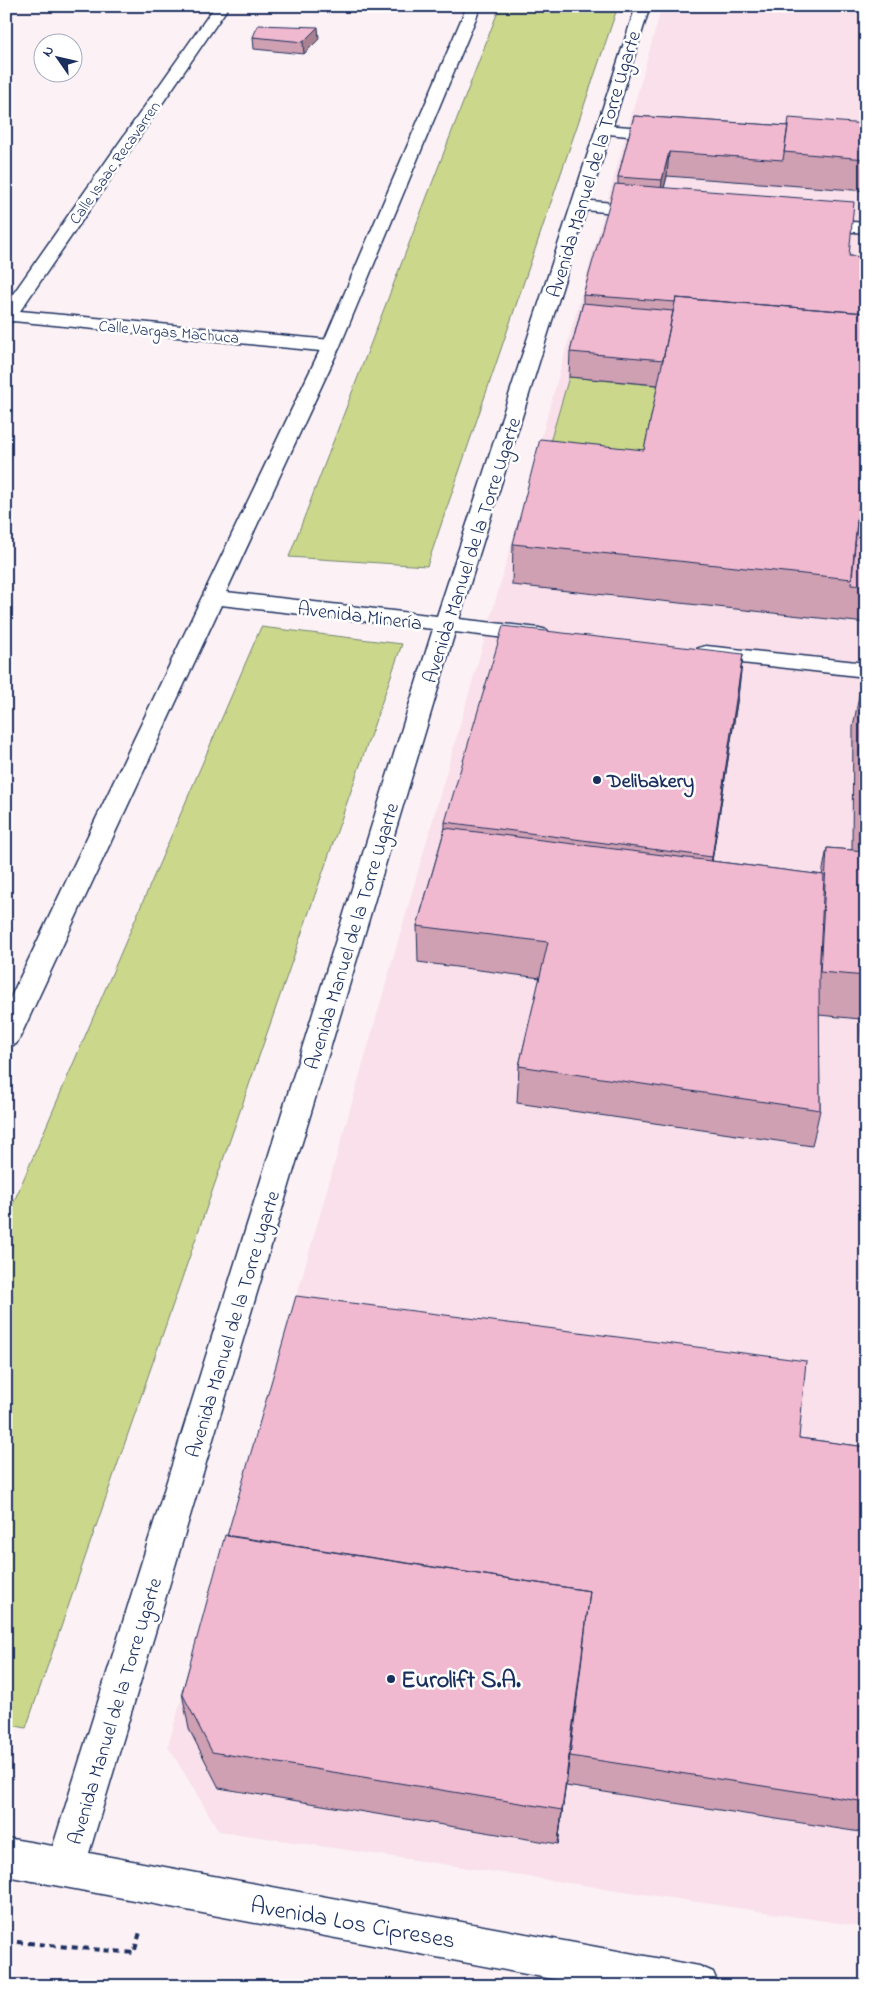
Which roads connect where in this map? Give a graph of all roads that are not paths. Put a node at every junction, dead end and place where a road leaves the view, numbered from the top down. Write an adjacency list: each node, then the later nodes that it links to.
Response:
1 (222, 6): 10 (street, Calle Isaac Recavarren)
2 (474, 6): 11 (street)
3 (643, 6): 4 (street, Avenida Manuel de la Torre Ugarte)
4 (605, 130): 5 (street); 6 (street, Avenida Manuel de la Torre Ugarte)
5 (677, 136)
6 (581, 206): 7 (street); 13 (street, Avenida Manuel de la Torre Ugarte)
7 (659, 212)
8 (797, 223): 9 (street)
9 (866, 228)
10 (7, 316): 11 (street, Calle Vargas Machuca)
11 (331, 346): 12 (street)
12 (212, 597): 13 (street, Avenida Minería); 17 (street)
13 (446, 625): 14 (street, Avenida Minería); 19 (street, Avenida Manuel de la Torre Ugarte)
14 (563, 637)
15 (680, 650): 16 (street)
16 (866, 670)
17 (6, 1038)
18 (6, 1856): 19 (street, Avenida Los Cipreses)
19 (65, 1869): 20 (street, Avenida Los Cipreses)
20 (699, 1986)

